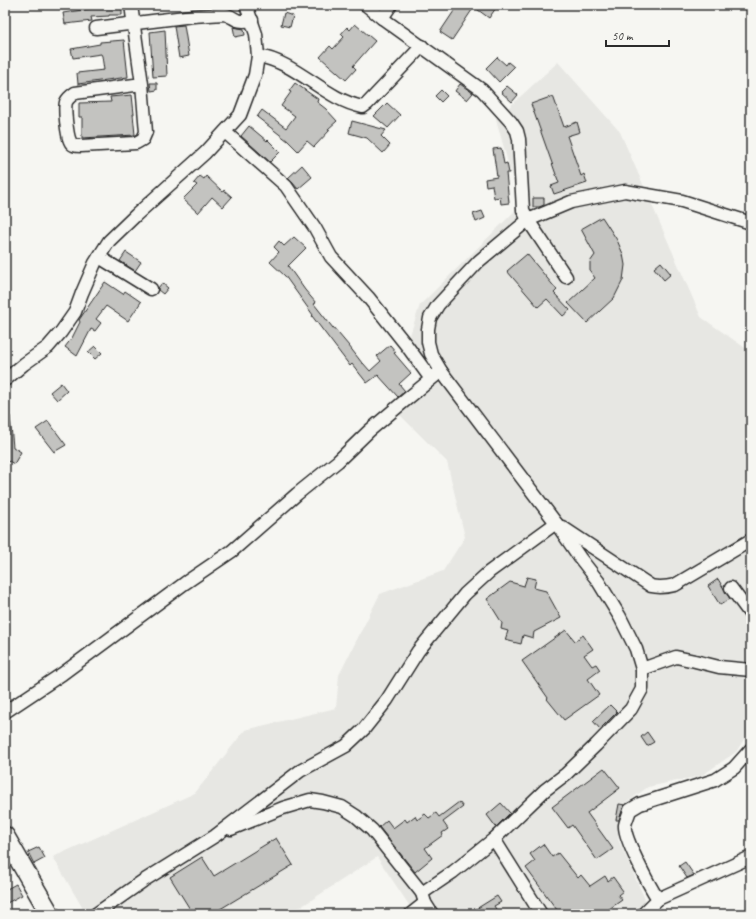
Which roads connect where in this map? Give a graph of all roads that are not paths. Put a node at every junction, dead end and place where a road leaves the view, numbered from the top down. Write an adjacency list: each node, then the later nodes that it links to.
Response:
1 (131, 5): 8 (street)
2 (246, 5): 7 (street)
3 (366, 5): 6 (street)
4 (391, 5): 6 (street)
5 (193, 11): 7 (street); 8 (street)
6 (382, 18): 10 (street)
7 (252, 20): 11 (street)
8 (133, 24): 9 (street); 12 (street)
9 (96, 28)
10 (422, 46): 11 (street); 14 (street)
11 (258, 56): 13 (street)
12 (142, 84): 12 (street)
13 (225, 132): 16 (street); 20 (street)
14 (528, 220): 15 (street); 17 (street); 19 (street)
15 (751, 223)
16 (98, 257): 18 (street); 21 (street)
17 (566, 277)
18 (151, 289)
19 (441, 371): 20 (street); 22 (street)
20 (431, 379): 28 (street)
21 (5, 380)
22 (556, 523): 23 (street); 26 (street); 31 (street)
23 (751, 540)
24 (731, 588): 25 (street)
25 (751, 615)
26 (642, 669): 27 (street); 32 (street)
27 (751, 670)
28 (5, 712)
29 (751, 749): 35 (street)
30 (5, 836): 37 (highway)
31 (214, 836): 34 (street); 38 (street)
32 (494, 839): 34 (street); 36 (street)
33 (751, 857): 35 (street)
34 (424, 898): 39 (street); 40 (street)
35 (658, 899): 41 (street)
36 (535, 912)
37 (50, 914)
38 (96, 914)
39 (411, 914)
40 (432, 914)
41 (643, 914)

